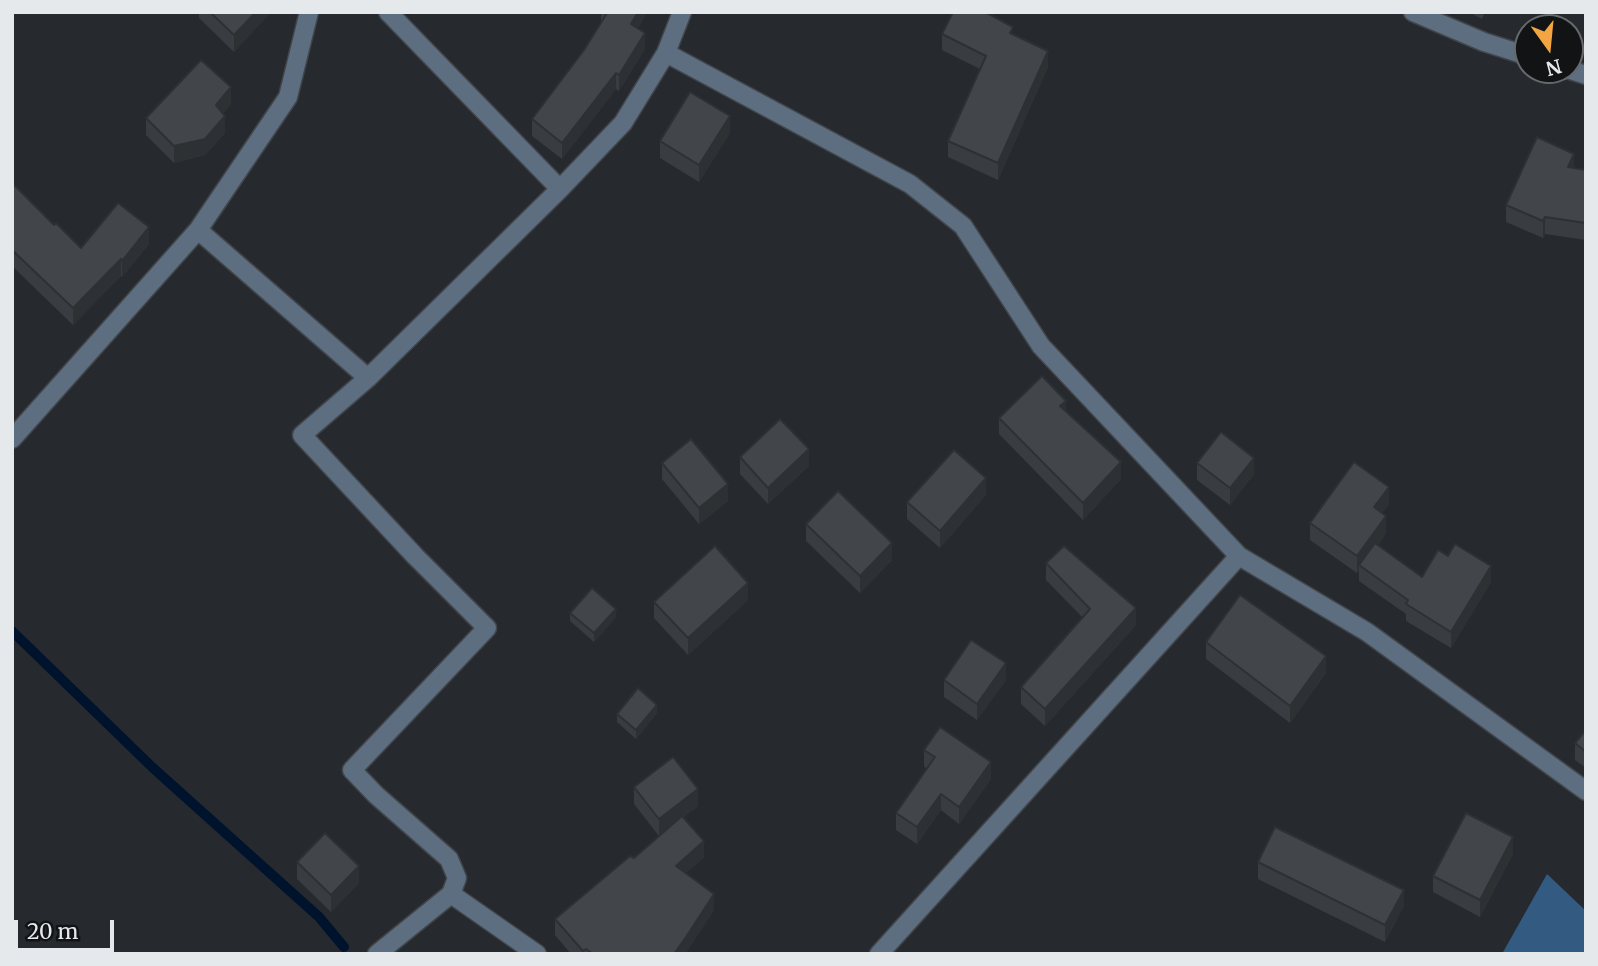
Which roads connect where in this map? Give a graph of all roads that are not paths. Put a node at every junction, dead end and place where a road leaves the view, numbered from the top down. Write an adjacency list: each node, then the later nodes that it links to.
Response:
1 (310, 12): 8 (street)
2 (388, 12): 7 (street)
3 (682, 12): 6 (street)
4 (1413, 12): 5 (street)
5 (1514, 52)
6 (666, 53): 7 (street); 11 (street)
7 (560, 189): 9 (street)
8 (198, 230): 9 (street); 10 (street)
9 (368, 378): 13 (street)
10 (12, 439)
11 (1238, 556): 12 (street); 16 (street)
12 (1586, 791)
13 (451, 894): 14 (street); 15 (street)
14 (377, 954)
15 (537, 954)
16 (879, 954)

